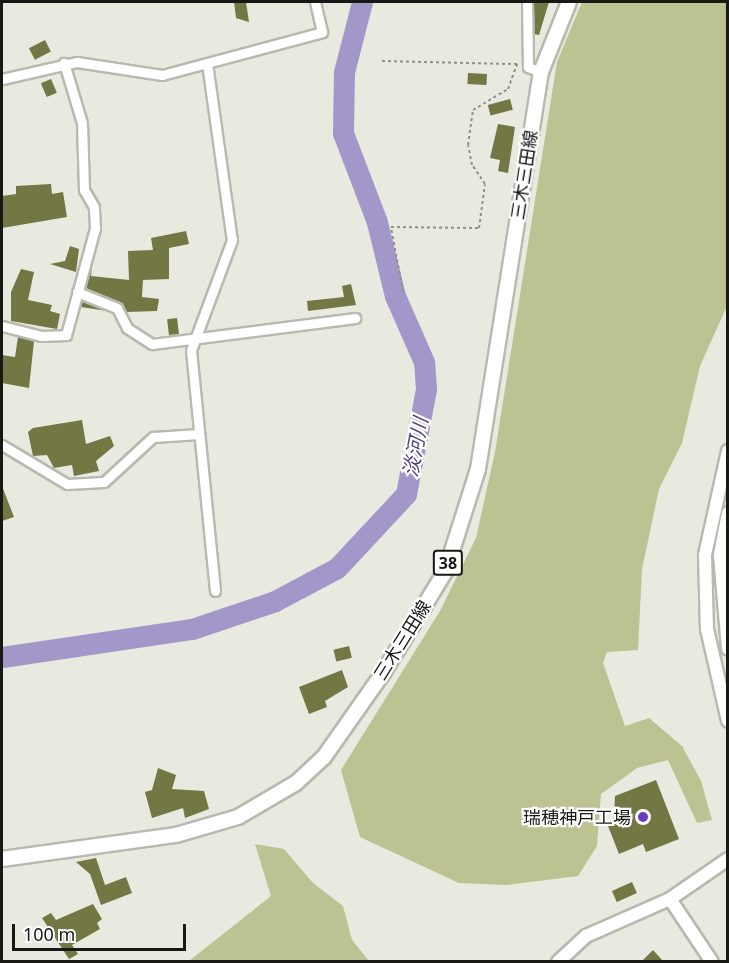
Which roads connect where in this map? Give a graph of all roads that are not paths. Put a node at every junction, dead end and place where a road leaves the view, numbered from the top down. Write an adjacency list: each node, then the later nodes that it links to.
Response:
1 (315, 2): 5 (street)
2 (526, 2): 6 (street)
3 (569, 2): 6 (main road, 三木三田線 / 38)
4 (64, 63): 5 (street); 7 (street); 8 (street)
5 (207, 63): 11 (street)
6 (541, 72): 19 (main road, 三木三田線 / 38)
7 (2, 78)
8 (77, 292): 10 (street); 11 (street)
9 (355, 318): 11 (street)
10 (2, 326)
11 (195, 342): 12 (street)
12 (199, 434): 13 (street); 16 (street)
13 (2, 445)
14 (728, 451): 18 (street)
15 (728, 513): 17 (street)
16 (215, 591)
17 (728, 650)
18 (728, 721)
19 (2, 859)
20 (728, 859): 21 (street)
21 (670, 899): 22 (street); 23 (street)
22 (558, 962)
23 (712, 962)

